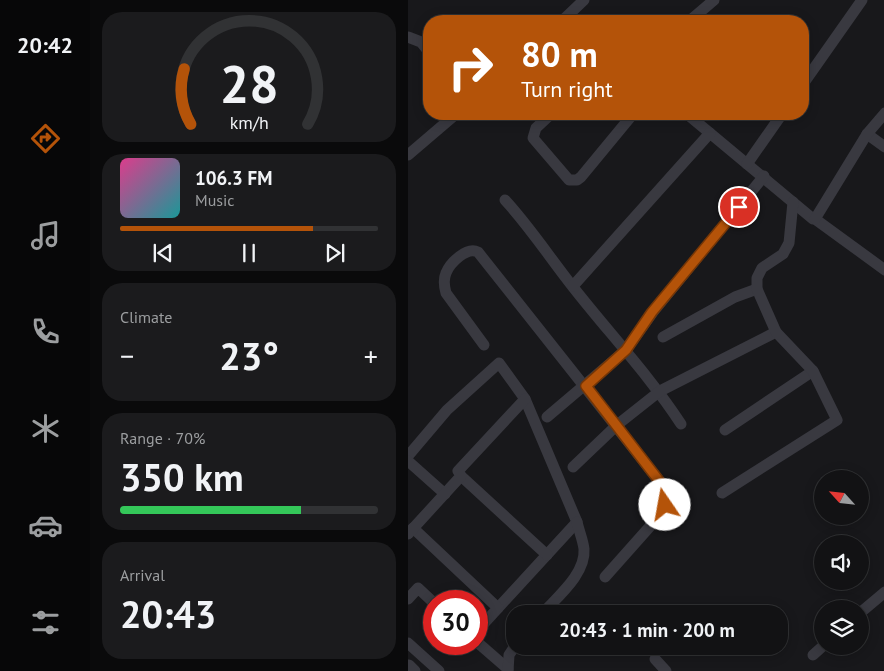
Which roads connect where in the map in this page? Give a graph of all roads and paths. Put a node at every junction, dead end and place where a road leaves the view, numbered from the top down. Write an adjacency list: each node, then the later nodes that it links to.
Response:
1 (584, 0): 4 (street)
2 (714, 0): 5 (street)
3 (862, 0): 8 (street)
4 (573, 15)
5 (696, 15)
6 (408, 37): 7 (street)
7 (423, 44)
8 (809, 75)
9 (884, 113): 16 (street)
10 (449, 120): 18 (street)
11 (545, 120): 12 (street)
12 (628, 120)
13 (694, 120): 15 (street)
14 (778, 120): 19 (street)
15 (710, 133): 19 (street); 25 (street)
16 (868, 134): 17 (street); 23 (street)
17 (884, 147)
18 (408, 155)
19 (747, 164): 20 (street)
20 (764, 176): 22 (street); 30 (street)
21 (505, 200): 25 (street)
22 (793, 202): 23 (street); 26 (street)
23 (816, 219): 24 (street)
24 (884, 270)
25 (573, 286): 30 (street)
26 (757, 289): 27 (street); 28 (street)
27 (776, 332): 31 (street); 33 (street)
28 (663, 337)
29 (484, 346): 32 (street)
30 (626, 350): 32 (street); 33 (street)
31 (813, 371): 38 (street); 43 (street)
32 (586, 386): 35 (street); 37 (street)
33 (660, 391): 36 (street); 37 (street)
34 (525, 399): 39 (street); 42 (street); 45 (street)
35 (547, 417)
36 (681, 424)
37 (617, 425): 41 (street); 48 (street)
38 (725, 430)
39 (408, 456)
40 (408, 461): 44 (street)
41 (573, 468)
42 (462, 476): 44 (street); 47 (street)
43 (722, 493)
44 (445, 494): 46 (street)
45 (577, 522): 47 (street); 52 (street)
46 (411, 531): 54 (street)
47 (547, 554): 54 (street)
48 (605, 577)
49 (884, 592): 53 (street)
50 (423, 593): 51 (street)
51 (408, 599)
52 (550, 605)
53 (869, 605)
54 (498, 608): 55 (street)
55 (488, 619)
56 (408, 643): 61 (street)
57 (488, 652): 60 (street)
58 (509, 655): 60 (street)
59 (655, 659): 62 (street)
60 (508, 670)
61 (439, 671)
62 (666, 671)

